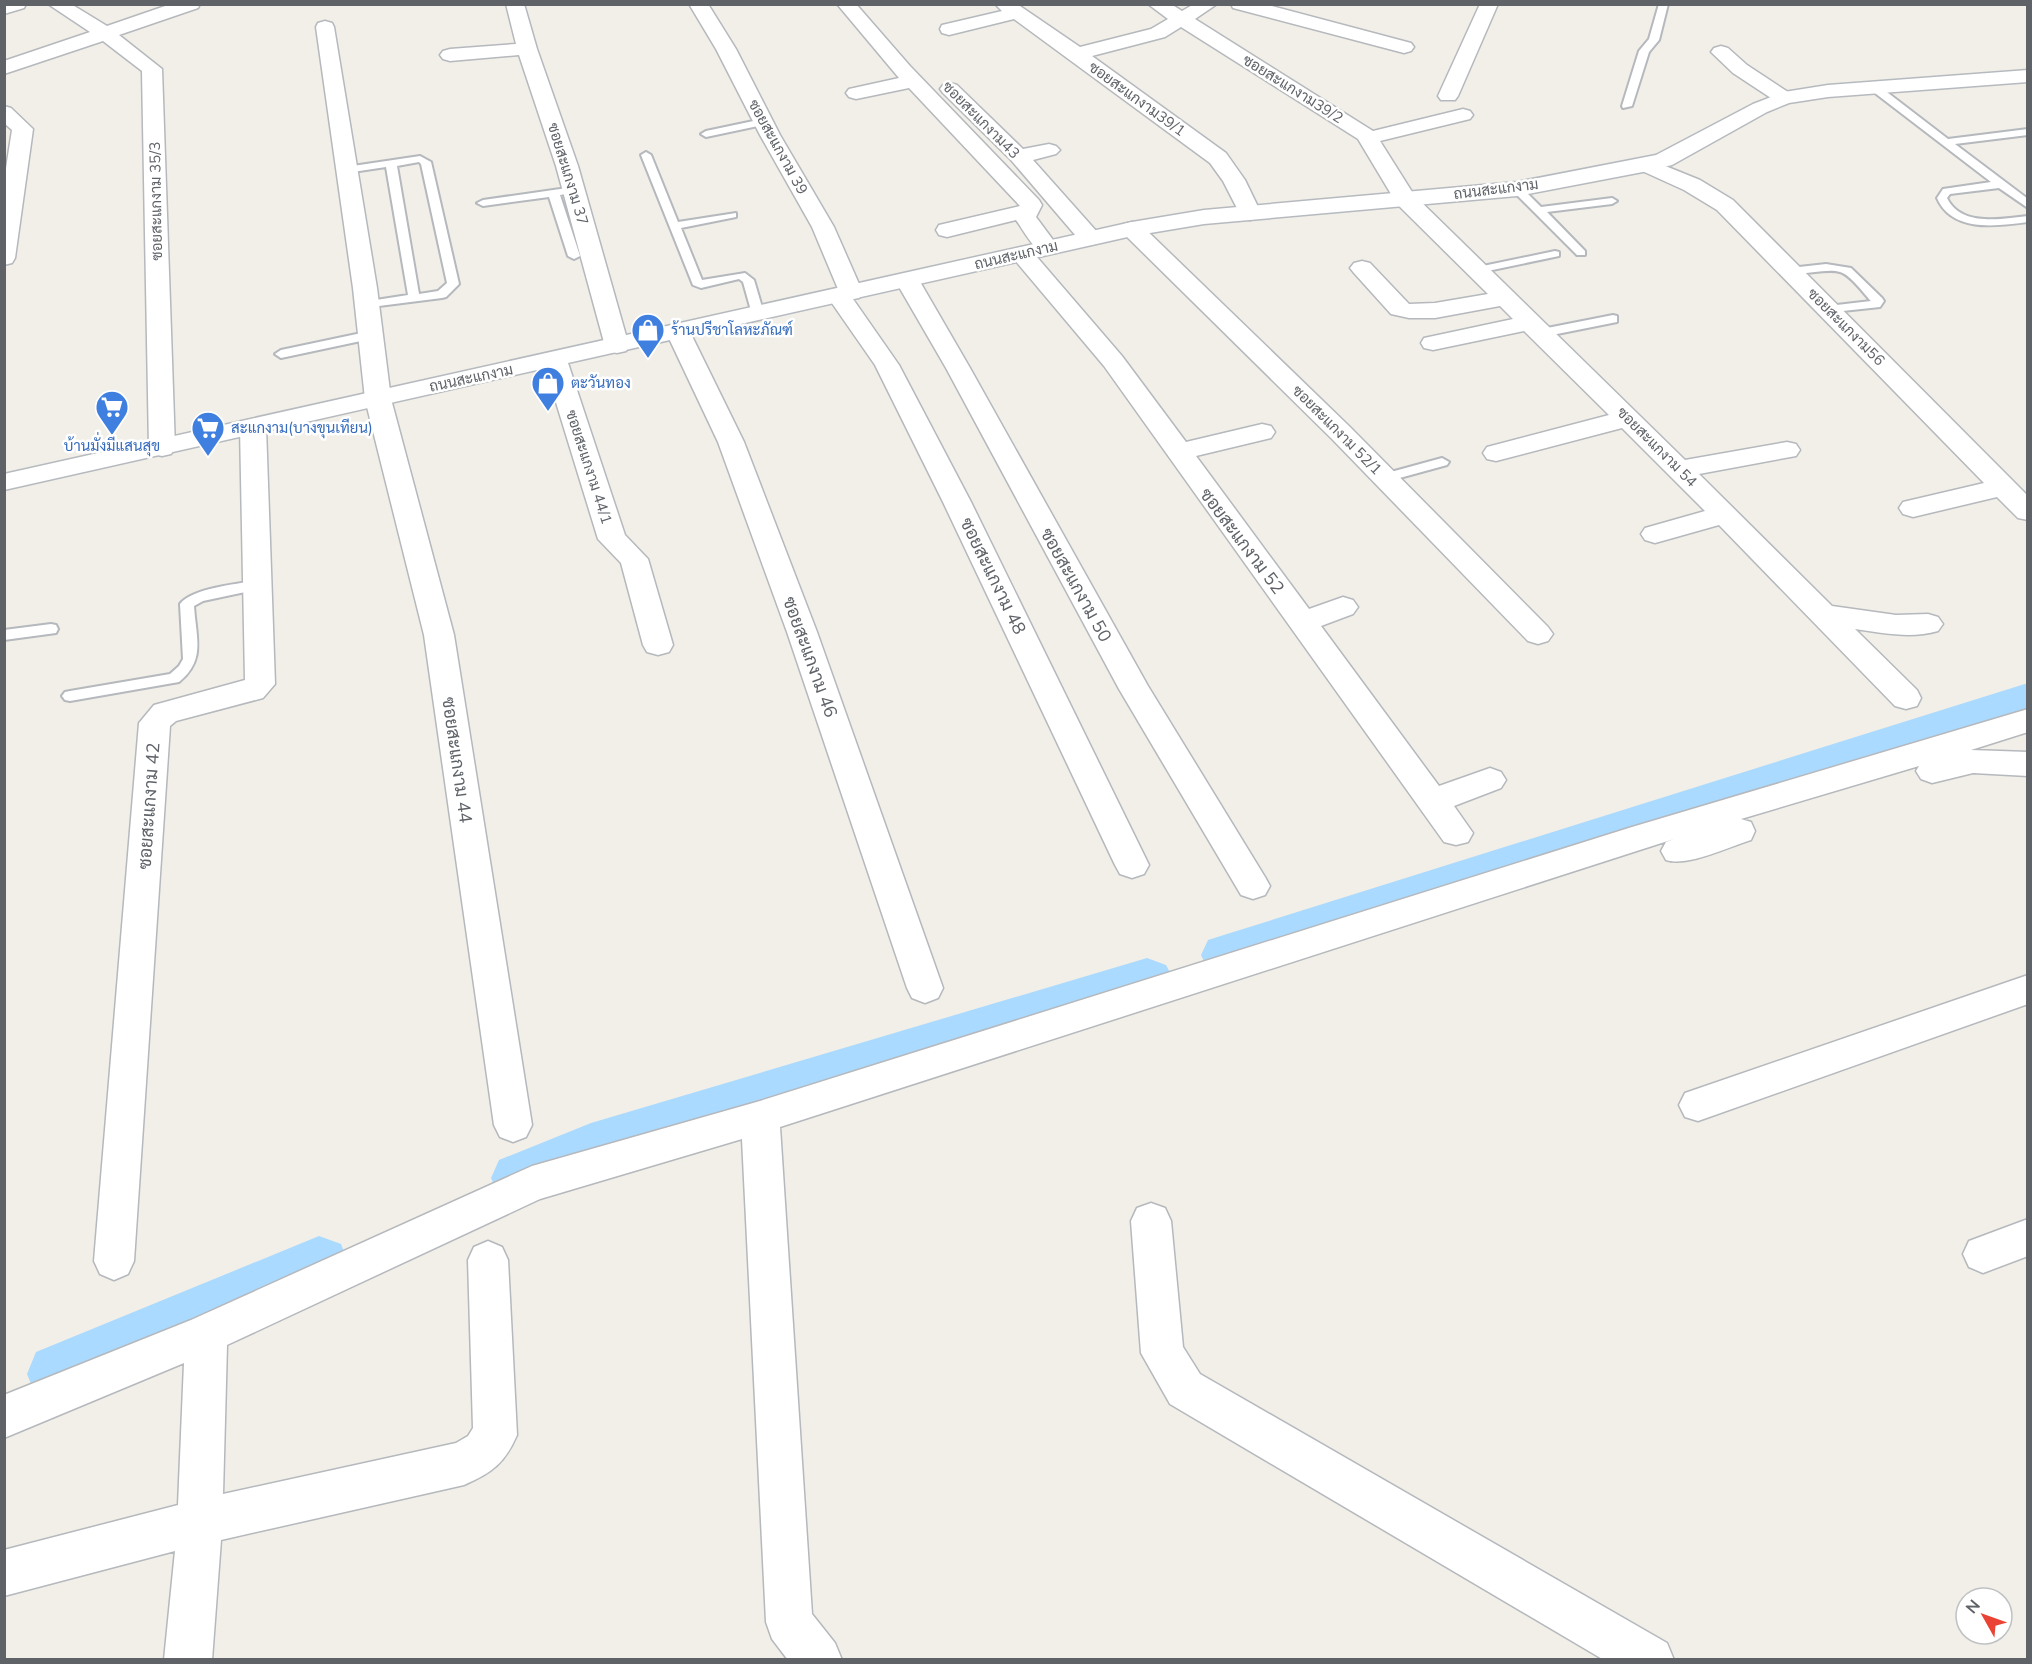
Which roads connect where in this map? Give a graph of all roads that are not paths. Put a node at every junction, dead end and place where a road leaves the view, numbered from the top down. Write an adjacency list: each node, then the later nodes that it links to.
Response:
1 (17, 4): 13 (street)
2 (57, 4): 18 (street, ซอยสะแกงาม 35/3)
3 (191, 4): 18 (street)
4 (515, 4): 20 (street, ซอยสะแกงาม 37)
5 (698, 4): 36 (street, ซอยสะแกงาม 39)
6 (846, 4): 28 (street)
7 (868, 4): 24 (street)
8 (1157, 4): 15 (street, ซอยสะแกงาม39/2)
9 (1208, 4): 15 (street)
10 (1240, 4): 19 (street)
11 (1489, 4): 31 (street)
12 (1664, 4): 33 (lane)
13 (4, 9)
14 (1010, 9): 17 (street); 22 (street, ซอยสะแกงาม39/1)
15 (1182, 20): 22 (street); 39 (street, ซอยสะแกงาม39/2)
16 (325, 27): 46 (street, ซอยสะแกงาม 44)
17 (949, 29)
18 (106, 34): 25 (street); 90 (street, ซอยสะแกงาม 35/3)
19 (1404, 47)
20 (527, 49): 23 (street); 49 (street, ซอยสะแกงาม 37)
21 (1721, 52): 32 (street)
22 (1077, 54): 56 (street, ซอยสะแกงาม39/1)
23 (450, 55)
24 (921, 60)
25 (4, 68)
26 (937, 76): 43 (street, ซอยสะแกงาม43)
27 (2028, 76): 29 (street, ถนนสะแกงาม)
28 (913, 81): 30 (street); 55 (street)
29 (1875, 88): 32 (street, ถนนสะแกงาม); 40 (lane)
30 (856, 93)
31 (1448, 96)
32 (1784, 98): 45 (street, ถนนสะแกงาม)
33 (1627, 106)
34 (4, 112): 67 (street)
35 (1463, 115): 39 (street)
36 (763, 122): 38 (lane); 72 (street, ซอยสะแกงาม 39)
37 (2028, 132): 40 (lane)
38 (706, 134)
39 (1369, 138): 50 (street, ซอยสะแกงาม39/2)
40 (1946, 142): 47 (lane)
41 (1049, 150): 43 (street)
42 (646, 155): 59 (lane)
43 (1018, 156): 62 (street, ซอยสะแกงาม43)
44 (391, 163): 46 (lane); 73 (lane); 73 (lane)
45 (1648, 165): 48 (street, ถนนสะแกงาม); 70 (street, ซอยสะแกงาม56)
46 (346, 170): 75 (street, ซอยสะแกงาม 44)
47 (2002, 184): 53 (lane); 58 (lane)
48 (1517, 189): 50 (street, ถนนสะแกงาม); 54 (lane)
49 (563, 191): 52 (lane); 66 (lane); 83 (street, ซอยสะแกงาม 37)
50 (1405, 199): 56 (street, ถนนสะแกงาม); 69 (street, ซอยสะแกงาม 54)
51 (1612, 201): 54 (lane)
52 (483, 203)
53 (2028, 205)
54 (1540, 210): 64 (lane)
55 (1028, 211): 61 (street); 63 (street, ซอยสะแกงาม 52)
56 (1250, 213): 60 (street, ถนนสะแกงาม)
57 (732, 215): 59 (lane)
58 (2028, 219)
59 (674, 226): 77 (lane)
60 (1132, 229): 62 (street, ถนนสะแกงาม); 96 (street, ซอยสะแกงาม 52/1)
61 (947, 230)
62 (1090, 238): 63 (street, ถนนสะแกงาม)
63 (1035, 251): 71 (street, ถนนสะแกงาม); 92 (street, ซอยสะแกงาม 52)
64 (1581, 253)
65 (1555, 254): 69 (lane)
66 (574, 256)
67 (4, 258)
68 (1362, 268): 74 (street)
69 (1478, 270): 74 (street, ซอยสะแกงาม 54)
70 (1790, 271): 76 (street, ซอยสะแกงาม56); 76 (lane)
71 (906, 280): 72 (street, ถนนสะแกงาม); 121 (street, ซอยสะแกงาม 50)
72 (845, 294): 77 (street, ถนนสะแกงาม); 120 (street, ซอยสะแกงาม 48)
73 (414, 298): 75 (lane)
74 (1503, 298): 79 (street, ซอยสะแกงาม 54)
75 (367, 305): 81 (street, ซอยสะแกงาม 44)
76 (1828, 310): 98 (street, ซอยสะแกงาม56)
77 (758, 314): 80 (street, ถนนสะแกงาม)
78 (1613, 319): 79 (lane)
79 (1536, 328): 82 (street); 87 (street, ซอยสะแกงาม 54)
80 (678, 332): 83 (street, ถนนสะแกงาม); 122 (street, ซอยสะแกงาม 46)
81 (371, 335): 84 (lane); 86 (street, ซอยสะแกงาม 44)
82 (1433, 343)
83 (617, 346): 85 (street, ถนนสะแกงาม)
84 (280, 354)
85 (555, 360): 86 (street, ถนนสะแกงาม); 111 (street, ซอยสะแกงาม 44/1)
86 (378, 399): 88 (street, ถนนสะแกงาม); 126 (street, ซอยสะแกงาม 44)
87 (1628, 418): 93 (street); 95 (street, ซอยสะแกงาม 54)
88 (254, 427): 90 (street, ถนนสะแกงาม); 103 (street, ซอยสะแกงาม 42)
89 (1262, 432): 92 (street)
90 (162, 448): 97 (street, ถนนสะแกงาม)
91 (1787, 450): 95 (street)
92 (1178, 452): 106 (street, ซอยสะแกงาม 52)
93 (1496, 453)
94 (1442, 462): 96 (lane)
95 (1679, 469): 101 (street, ซอยสะแกงาม 54)
96 (1385, 478): 109 (street, ซอยสะแกงาม 52/1)
97 (4, 482)
98 (2003, 487): 99 (street); 100 (street, ซอยสะแกงาม56)
99 (1913, 508)
100 (2028, 512)
101 (1725, 514): 102 (street); 105 (street, ซอยสะแกงาม 54)
102 (1655, 534)
103 (260, 585): 112 (lane); 131 (street, ซอยสะแกงาม 42)
104 (1343, 607): 106 (street)
105 (1823, 614): 107 (street); 113 (street, ซอยสะแกงาม 54)
106 (1303, 622): 117 (street, ซอยสะแกงาม 52)
107 (1928, 624)
108 (51, 629): 110 (lane)
109 (1538, 634)
110 (4, 635)
111 (658, 645)
112 (70, 696)
113 (1906, 698)
114 (2028, 720): 125 (street)
115 (2028, 764): 119 (street)
116 (1490, 780): 117 (street)
117 (1433, 801): 118 (street, ซอยสะแกงาม 52)
118 (1456, 833)
119 (1678, 850)
120 (1132, 864)
121 (1253, 886)
122 (925, 988)
123 (2028, 989): 124 (street)
124 (1698, 1105)
125 (760, 1117): 132 (street); 137 (street)
126 (513, 1125)
127 (1151, 1221): 138 (street)
128 (2028, 1238): 129 (street)
129 (1983, 1254)
130 (488, 1260): 134 (street)
131 (114, 1261)
132 (206, 1334): 133 (street); 134 (street)
133 (4, 1417)
134 (200, 1522): 135 (street); 136 (street)
135 (4, 1573)
136 (188, 1659)
137 (818, 1659)
138 (1650, 1659)

